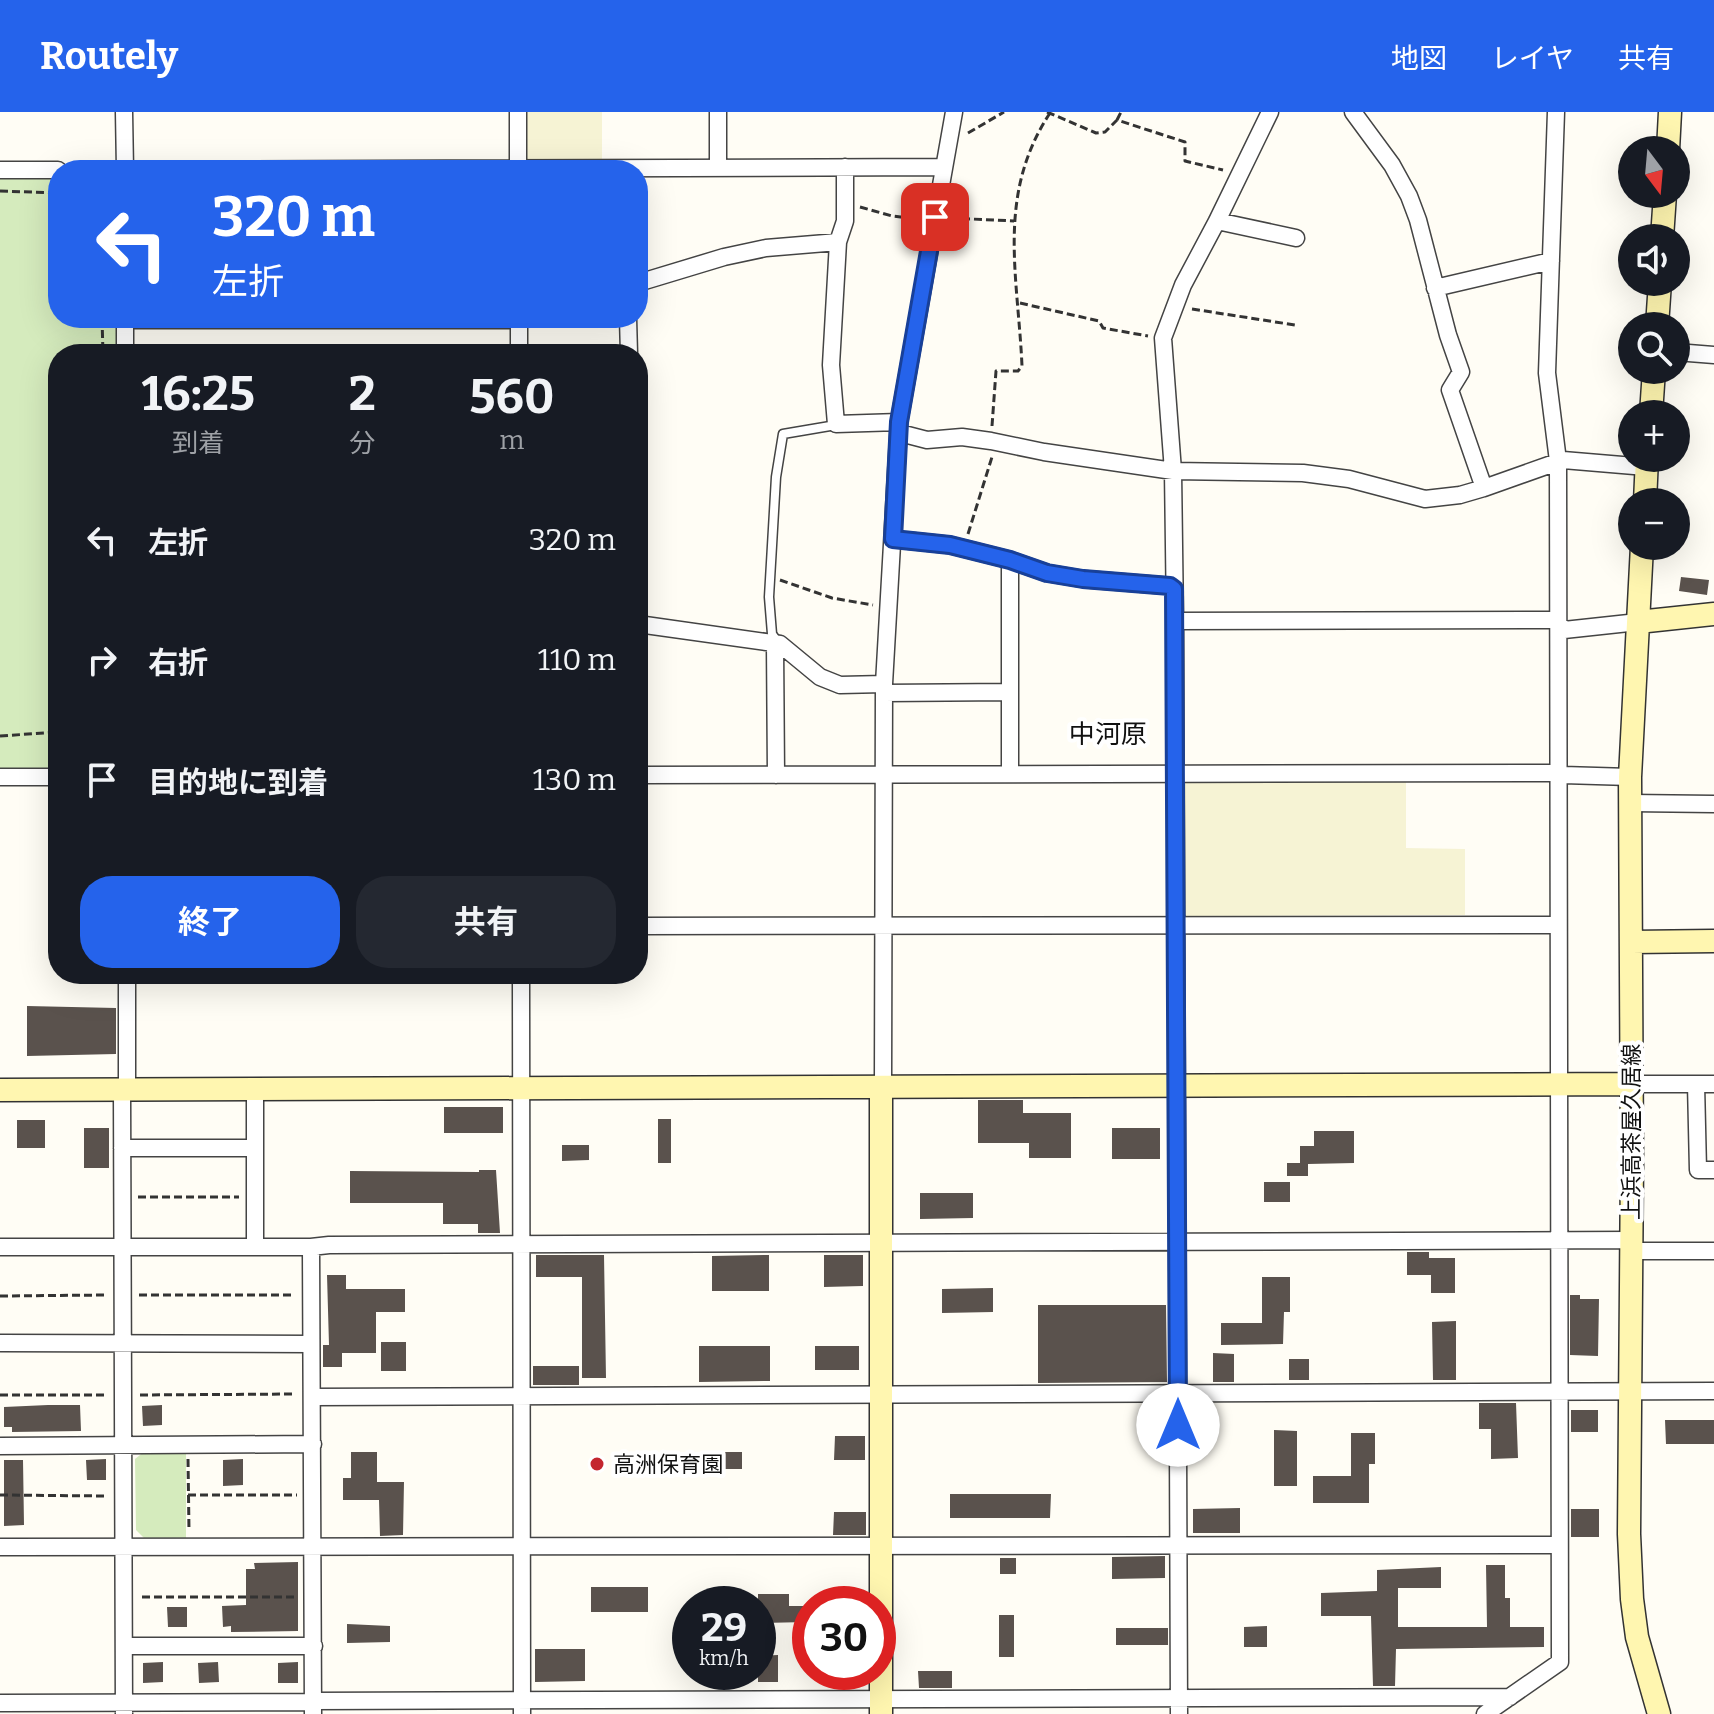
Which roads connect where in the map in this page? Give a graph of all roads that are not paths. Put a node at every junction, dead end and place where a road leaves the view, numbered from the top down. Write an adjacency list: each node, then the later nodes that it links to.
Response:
1 (124, 112): 10 (street)
2 (518, 112): 11 (street)
3 (718, 112): 12 (street)
4 (954, 112): 14 (street)
5 (1270, 112): 18 (street)
6 (1353, 112): 23 (street)
7 (1556, 112): 21 (street)
8 (1670, 112): 9 (street)
9 (1669, 136)
10 (125, 160)
11 (518, 160)
12 (718, 167): 13 (street); 15 (street)
13 (845, 167): 14 (street); 20 (street)
14 (944, 167): 27 (street)
15 (648, 168)
16 (0, 170): 17 (street)
17 (48, 170)
18 (1217, 221): 19 (street); 30 (street)
19 (1296, 238)
20 (838, 242): 22 (street); 26 (street)
21 (1551, 261): 23 (street); 28 (street)
22 (648, 280)
23 (1435, 288): 31 (street)
24 (1690, 353): 25 (street)
25 (1714, 355)
26 (836, 424): 27 (street); 41 (lane)
27 (900, 428): 30 (street); 32 (street)
28 (1558, 461): 29 (street); 31 (street); 37 (street)
29 (1618, 462)
30 (1173, 471): 31 (street); 35 (street)
31 (1484, 488)
32 (893, 539): 33 (street); 42 (street)
33 (1010, 560): 35 (street); 43 (street)
34 (1641, 560): 39 (street, 上浜高茶屋久居線)
35 (1174, 589): 38 (street)
36 (1714, 614): 39 (street)
37 (1556, 620): 38 (street); 39 (street); 45 (street)
38 (1175, 621): 44 (street)
39 (1638, 622): 52 (street, 上浜高茶屋久居線)
40 (648, 625): 41 (street)
41 (777, 644): 42 (street); 49 (street)
42 (884, 689): 43 (street); 46 (street)
43 (1010, 692): 47 (street)
44 (1175, 773): 45 (street); 47 (street); 58 (street)
45 (1557, 773): 52 (street); 56 (street)
46 (884, 774): 47 (street); 49 (street); 55 (street)
47 (1010, 774)
48 (648, 775): 49 (street)
49 (776, 775)
50 (0, 777): 51 (street)
51 (48, 777)
52 (1630, 777): 53 (street, 上浜高茶屋久居線)
53 (1630, 803): 54 (street); 60 (street, 上浜高茶屋久居線)
54 (1714, 804)
55 (883, 925): 57 (street); 58 (street); 68 (street)
56 (1557, 925): 58 (street); 66 (street)
57 (648, 926)
58 (1177, 927): 67 (street)
59 (1714, 941): 60 (street)
60 (1632, 942): 63 (street, 上浜高茶屋久居線)
61 (127, 984): 70 (street)
62 (521, 984): 69 (street)
63 (1631, 1084): 64 (street); 66 (street); 80 (street, 上浜高茶屋久居線)
64 (1696, 1084): 65 (street); 75 (street)
65 (1714, 1084)
66 (1558, 1085): 67 (street); 76 (street)
67 (1176, 1086): 68 (street); 78 (street)
68 (882, 1087): 69 (street); 77 (street)
69 (521, 1088): 71 (street); 79 (street)
70 (124, 1089): 71 (street); 72 (street); 73 (street)
71 (255, 1089): 74 (street)
72 (0, 1090)
73 (122, 1148): 74 (street); 82 (street)
74 (255, 1148): 83 (street)
75 (1714, 1170)
76 (1559, 1241): 78 (street); 80 (street); 91 (street)
77 (881, 1243): 78 (street); 79 (street); 94 (street)
78 (1177, 1243): 92 (street)
79 (521, 1245): 84 (street); 95 (street)
80 (1630, 1246): 85 (street); 89 (street, 上浜高茶屋久居線)
81 (0, 1247): 82 (street)
82 (123, 1247): 83 (street); 87 (street)
83 (255, 1247): 84 (street)
84 (311, 1247): 88 (street)
85 (1714, 1251)
86 (0, 1343): 87 (street)
87 (123, 1344): 88 (street); 97 (street)
88 (311, 1344): 93 (street)
89 (1629, 1391): 90 (street); 91 (street); 117 (street, 上浜高茶屋久居線)
90 (1714, 1391)
91 (1558, 1392): 92 (street); 99 (street)
92 (1178, 1394): 94 (street); 100 (street)
93 (312, 1395): 95 (street); 96 (street)
94 (881, 1395): 95 (street); 103 (street)
95 (522, 1396): 105 (street)
96 (313, 1444): 97 (street); 104 (street)
97 (124, 1445): 98 (street); 102 (street)
98 (0, 1446)
99 (1559, 1545): 100 (street); 108 (street)
100 (1179, 1546): 103 (street); 112 (street)
101 (0, 1547): 102 (street)
102 (124, 1547): 104 (street); 106 (street)
103 (881, 1547): 105 (street); 111 (street)
104 (314, 1548): 105 (street); 107 (street)
105 (522, 1548): 113 (street)
106 (124, 1646): 107 (street); 115 (street)
107 (314, 1646): 110 (street)
108 (1512, 1697): 112 (street); 116 (street)
109 (0, 1703): 114 (street)
110 (313, 1705): 113 (street); 115 (street)
111 (881, 1706): 112 (street); 113 (street)
112 (1179, 1706)
113 (522, 1707)
114 (49, 1708): 115 (street)
115 (124, 1708)
116 (1485, 1714)
117 (1659, 1714)

